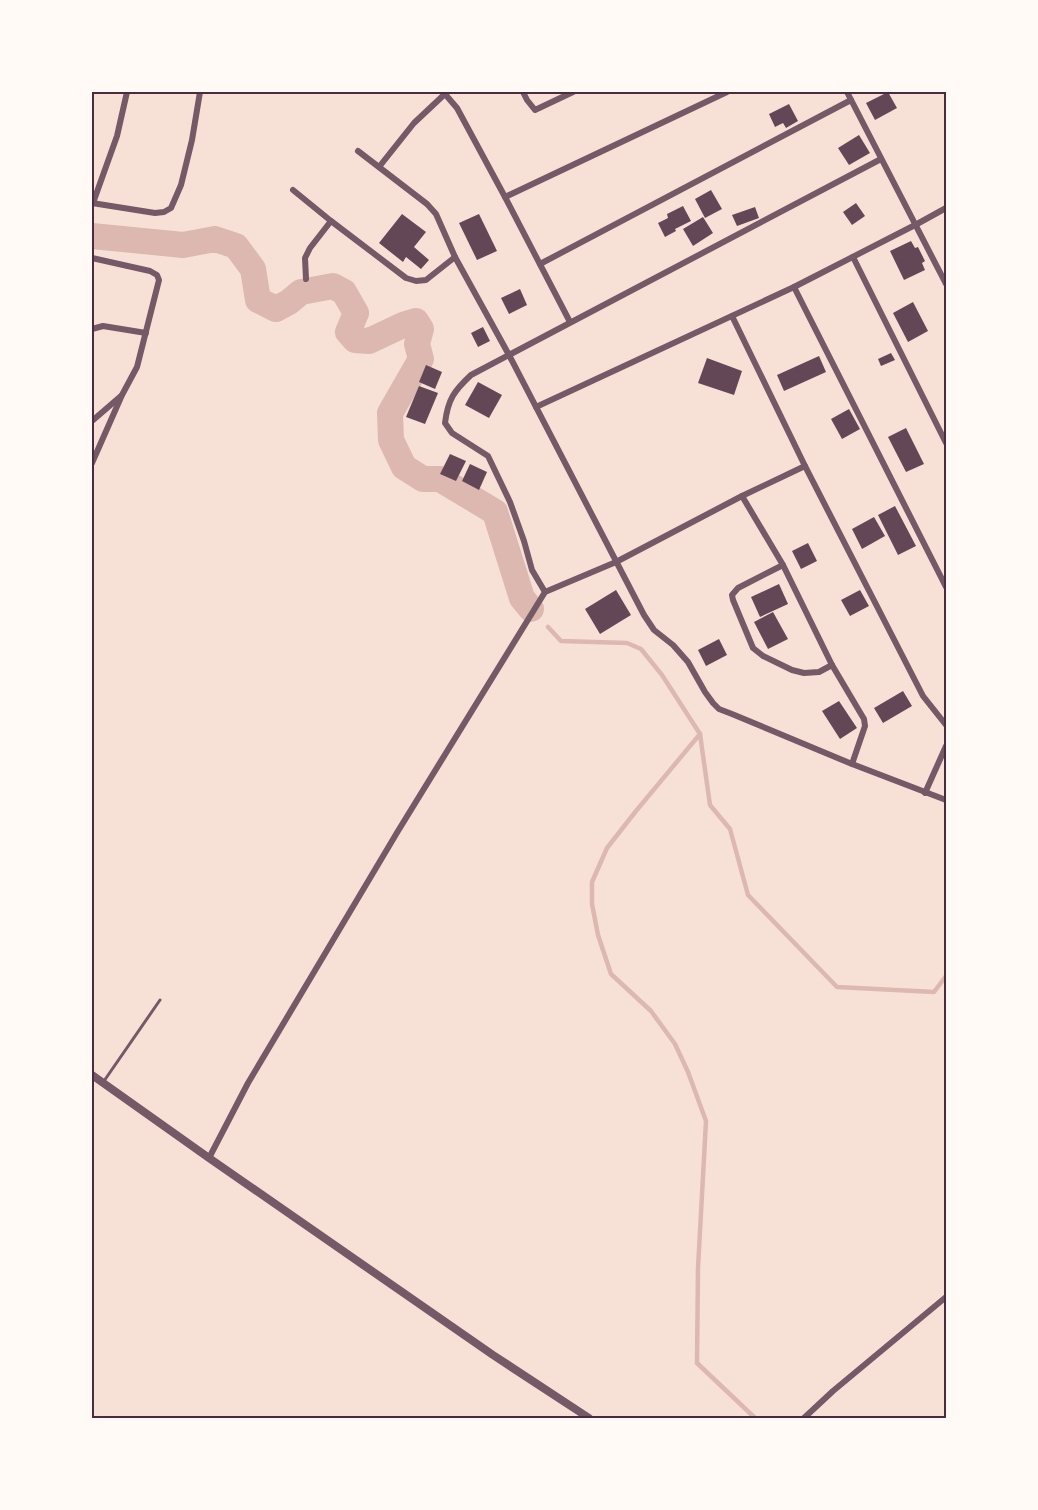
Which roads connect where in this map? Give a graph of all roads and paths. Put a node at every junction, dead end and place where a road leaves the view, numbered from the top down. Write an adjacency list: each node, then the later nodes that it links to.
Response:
1 (127, 92): 14 (street)
2 (200, 92): 14 (street)
3 (524, 92): 4 (street)
4 (573, 92)
5 (727, 92): 13 (street)
6 (847, 92): 8 (street)
7 (446, 93): 11 (street); 13 (street)
8 (851, 100): 10 (street); 21 (street)
9 (358, 151): 11 (street)
10 (882, 159): 17 (street); 26 (street)
11 (379, 167): 18 (street)
12 (293, 190): 16 (street)
13 (505, 197): 21 (street)
14 (92, 203)
15 (946, 208): 17 (street)
16 (330, 221): 18 (street); 22 (street)
17 (917, 225): 19 (street); 23 (street)
18 (456, 257): 29 (street)
19 (853, 257): 24 (street); 33 (street)
20 (92, 258): 28 (street)
21 (540, 264): 26 (street)
22 (306, 279)
23 (946, 284)
24 (794, 287): 25 (street); 39 (street)
25 (732, 316): 31 (street); 35 (street)
26 (570, 322): 29 (street)
27 (92, 329): 28 (street)
28 (146, 333): 30 (street)
29 (509, 354): 31 (street); 40 (street)
30 (122, 395): 32 (street); 34 (street)
31 (536, 407): 37 (street)
32 (92, 421)
33 (946, 443)
34 (92, 463)
35 (805, 466): 36 (street); 42 (street)
36 (742, 496): 37 (street); 38 (street)
37 (616, 562): 40 (street); 44 (street)
38 (783, 565): 41 (street); 41 (street)
39 (946, 587)
40 (545, 592): 50 (street)
41 (832, 665): 44 (street)
42 (946, 725)
43 (946, 746): 45 (street)
44 (852, 764): 45 (street)
45 (925, 793): 46 (street)
46 (946, 800)
47 (160, 1000): 49 (lane)
48 (92, 1075): 49 (street)
49 (102, 1083): 50 (street)
50 (209, 1158): 52 (street)
51 (946, 1297): 53 (street)
52 (587, 1418)
53 (804, 1419)

